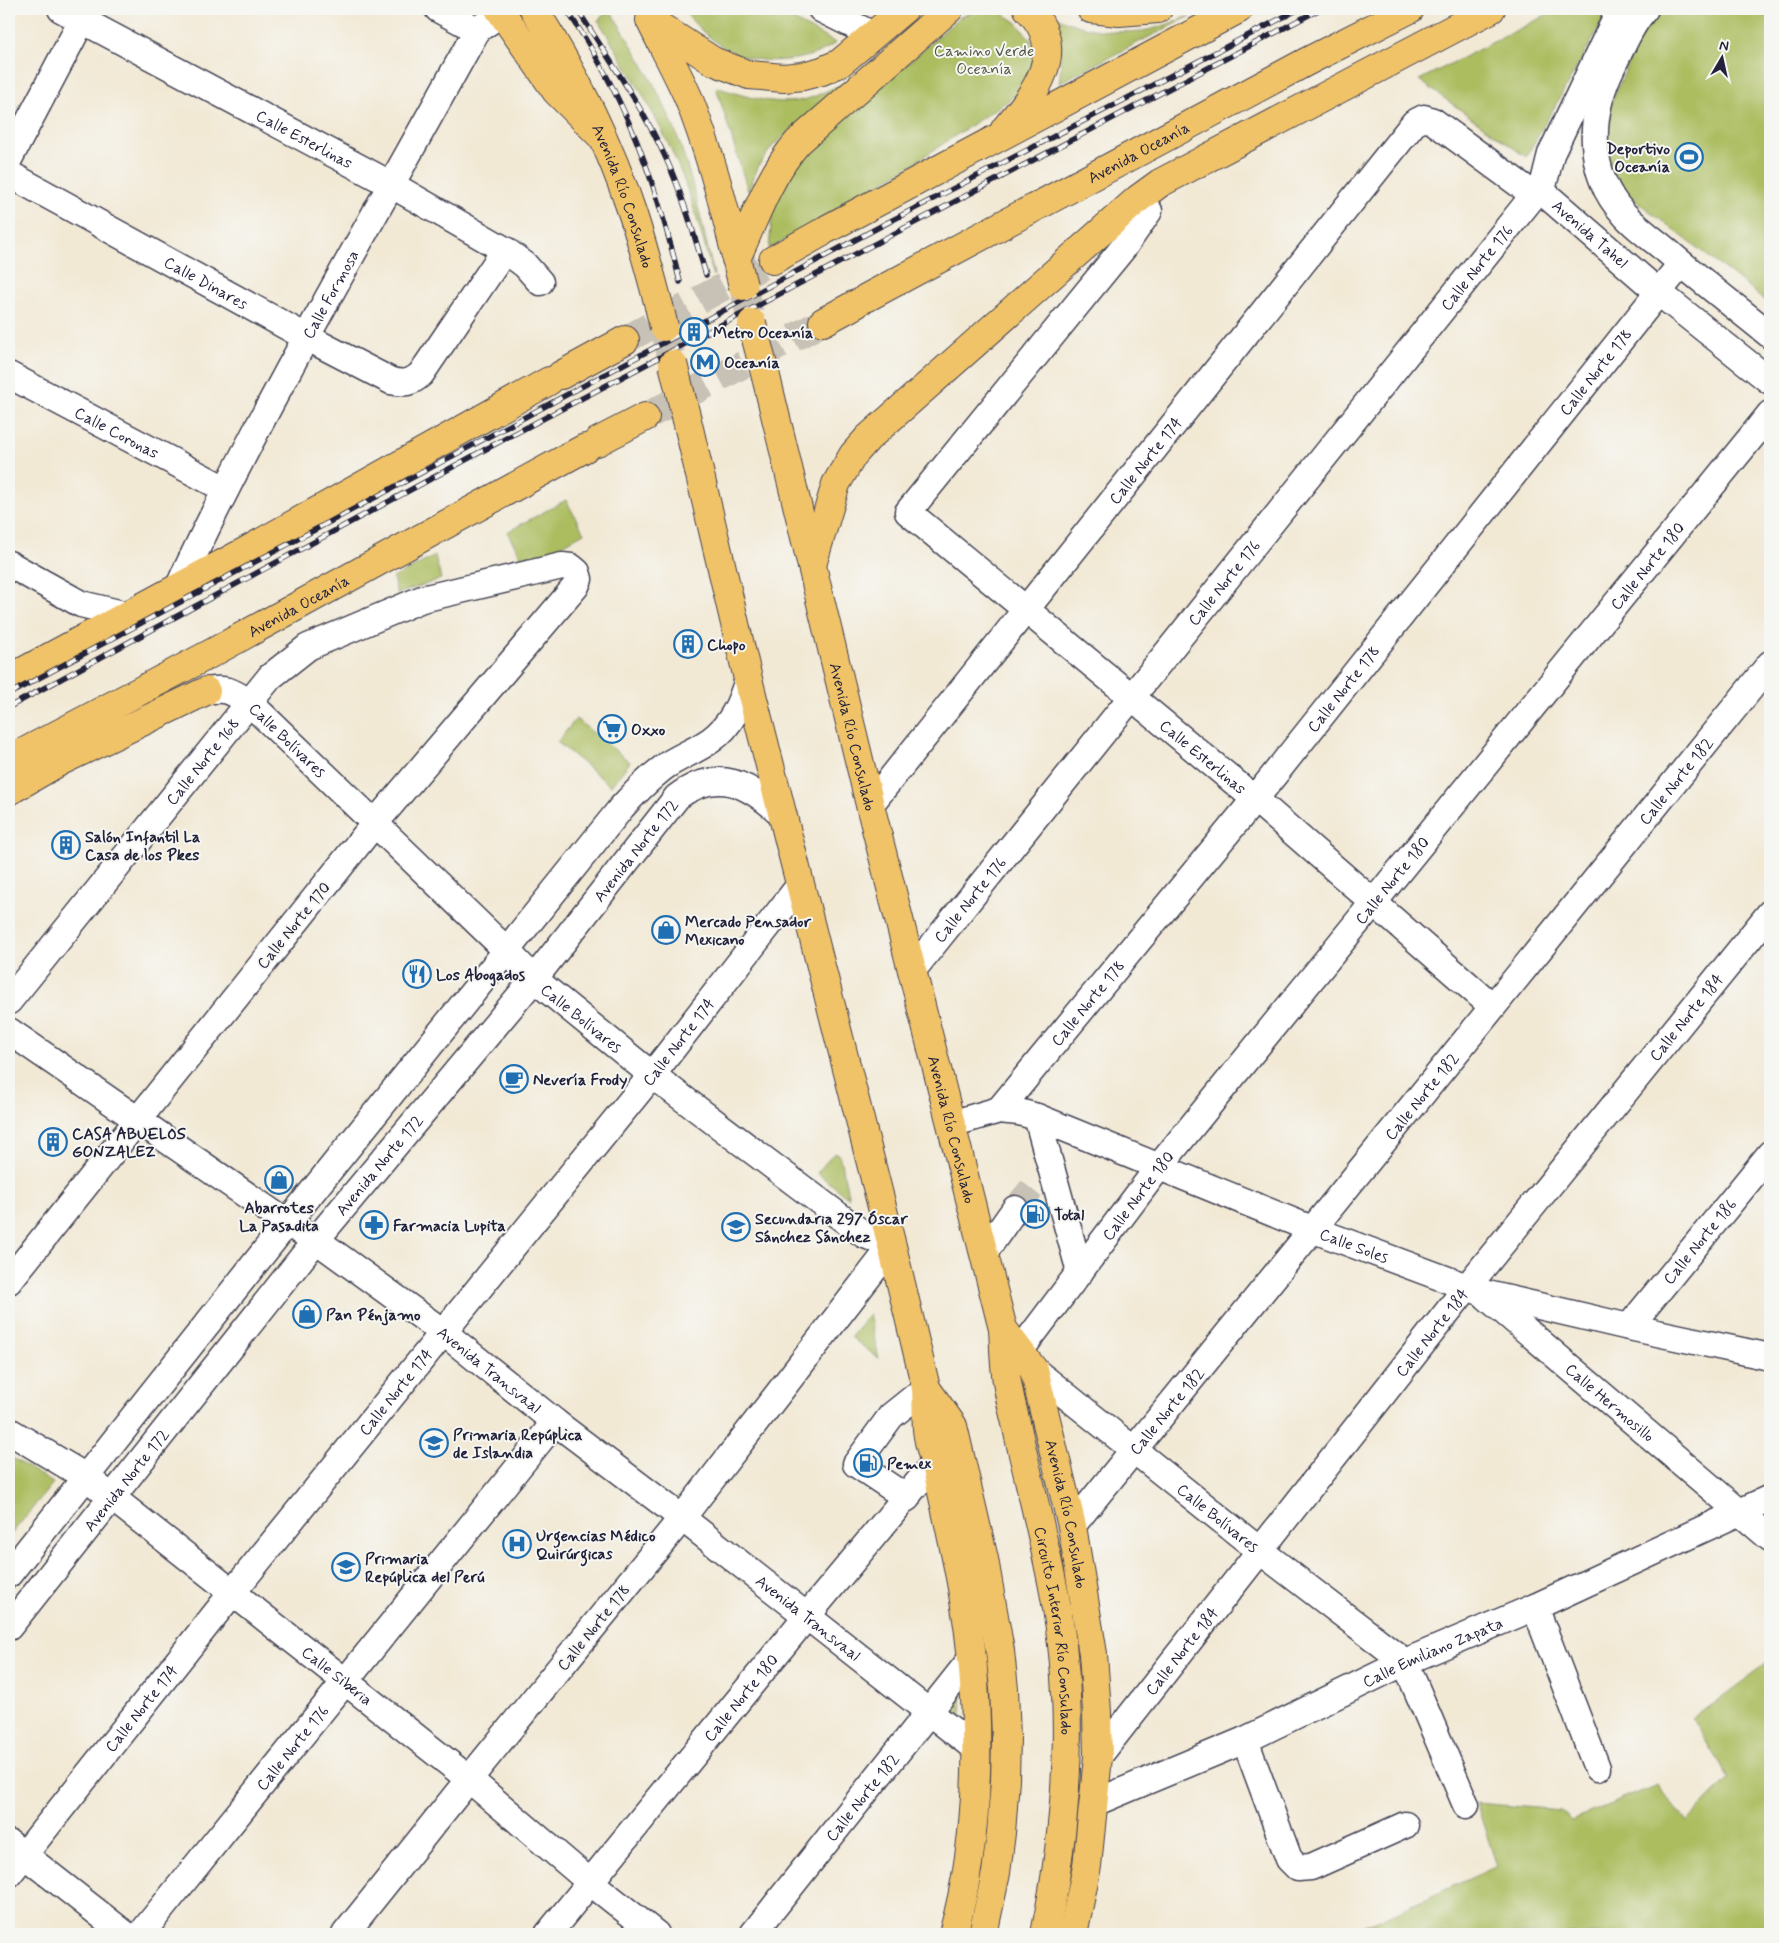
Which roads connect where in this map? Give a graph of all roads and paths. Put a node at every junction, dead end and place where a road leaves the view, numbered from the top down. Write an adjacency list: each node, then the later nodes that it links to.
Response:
1 (438, 9): 17 (street)
2 (534, 9): 20 (main road)
3 (821, 9): 18 (street)
4 (904, 9): 16 (main road)
5 (948, 9): 16 (main road)
6 (1028, 9): 21 (main road)
7 (1091, 9): 8 (main road)
8 (1158, 9)
9 (1239, 9): 21 (main road)
10 (1410, 9): 33 (main road, Avenida Oceanía)
11 (1491, 9): 45 (main road)
12 (1620, 9): 25 (street, Avenida Tahel)
13 (1645, 9): 29 (street)
14 (501, 11): 17 (street, Calle Formosa); 20 (main road, Avenida Río Consulado)
15 (77, 12): 22 (street); 24 (street, Calle Esterlinas)
16 (645, 14)
17 (477, 30): 24 (street, Calle Formosa)
18 (863, 30)
19 (1424, 118): 25 (street, Avenida Tahel); 48 (street, Calle Norte 174)
20 (603, 137): 32 (main road, Avenida Río Consulado)
21 (996, 140): 28 (main road)
22 (9, 159)
23 (9, 174): 36 (street, Calle Dinares)
24 (392, 185): 27 (street, Calle Esterlinas); 36 (street, Calle Formosa)
25 (1540, 195): 31 (street, Avenida Tahel); 57 (street, Calle Norte 176)
26 (1149, 211): 48 (street, Calle Esterlinas)
27 (505, 250): 30 (street, Calle Esterlinas); 36 (street, Calle Dinares)
28 (773, 260)
29 (1681, 264): 31 (street, Calle Norte 178); 35 (street)
30 (540, 282)
31 (1658, 292): 40 (street, Avenida Tahel); 62 (street, Calle Norte 178)
32 (662, 316)
33 (823, 322)
34 (752, 323): 45 (main road, Avenida Río Consulado, bridge)
35 (1770, 335)
36 (306, 337): 43 (street, Calle Formosa)
37 (625, 340): 47 (main road)
38 (673, 364): 54 (main road, bridge)
39 (9, 375): 43 (street, Calle Coronas)
40 (1770, 381)
41 (1770, 414): 67 (street, Calle Norte 180)
42 (645, 417): 55 (main road, Avenida Oceanía)
43 (225, 489): 47 (street, Calle Formosa)
44 (9, 564): 49 (street)
45 (811, 569): 63 (main road, Avenida Río Consulado)
46 (577, 572): 58 (street, Calle Norte 168); 65 (street, Calle Norte 170)
47 (178, 588): 49 (main road)
48 (1025, 610): 57 (street, Calle Esterlinas); 63 (street, Calle Norte 174)
49 (127, 615): 50 (main road)
50 (66, 648): 52 (main road); 53 (main road)
51 (1770, 664): 73 (street, Calle Norte 182)
52 (9, 666)
53 (9, 679)
54 (748, 679): 64 (main road); 69 (street, Avenida Norte 172)
55 (147, 687): 59 (main road, Avenida Oceanía); 60 (main road)
56 (206, 691): 58 (street, Calle Bolívares); 60 (main road)
57 (1132, 697): 62 (street, Calle Esterlinas); 70 (street, Calle Norte 176)
58 (250, 703): 65 (street, Calle Bolívares); 72 (street, Calle Norte 168)
59 (9, 760)
60 (59, 762): 61 (main road)
61 (9, 792)
62 (1255, 799): 67 (street, Calle Esterlinas); 76 (street, Calle Norte 178)
63 (870, 805): 70 (main road, Avenida Río Consulado)
64 (783, 815): 66 (main road); 71 (street, Avenida Norte 172)
65 (375, 823): 69 (street, Calle Bolívares); 78 (street, Calle Norte 170)
66 (800, 886): 75 (street, Calle Norte 174); 86 (main road)
67 (1372, 903): 73 (street, Calle Esterlinas); 81 (street, Calle Norte 180)
68 (1770, 913): 90 (street, Calle Norte 184)
69 (507, 951): 71 (street, Calle Bolívares); 83 (street, Avenida Norte 172)
70 (912, 971): 79 (main road, Avenida Río Consulado)
71 (534, 980): 75 (street, Calle Bolívares); 85 (street, Avenida Norte 172)
72 (9, 1001)
73 (1492, 1006): 84 (street, Calle Norte 182)
74 (9, 1031): 78 (street, Avenida Transvaal)
75 (652, 1075): 86 (street, Calle Bolívares); 93 (street, Calle Norte 174)
76 (999, 1110): 77 (street, Calle Soles); 79 (street, Calle Soles)
77 (1037, 1117): 81 (street, Calle Soles); 88 (street)
78 (137, 1120): 83 (street, Avenida Transvaal); 89 (street, Calle Norte 170)
79 (951, 1124): 87 (main road, Avenida Río Consulado)
80 (1770, 1154): 91 (street, Calle Norte 186)
81 (1158, 1168): 84 (street, Calle Soles); 88 (street, Calle Norte 180)
82 (1015, 1209): 87 (street)
83 (287, 1223): 85 (street, Avenida Transvaal); 101 (street, Avenida Norte 172)
84 (1314, 1230): 90 (street, Calle Soles); 99 (street, Calle Norte 182)
85 (316, 1240): 93 (street, Avenida Transvaal); 102 (street, Avenida Norte 172)
86 (892, 1246): 96 (main road); 106 (street, Calle Norte 178)
87 (984, 1253): 92 (main road, Avenida Río Consulado)
88 (1080, 1272): 95 (street, Calle Norte 180)
89 (9, 1281)
90 (1475, 1290): 91 (street, Calle Soles); 105 (street, Calle Hermosillo); 109 (street, Calle Norte 184)
91 (1628, 1327): 94 (street, Calle Soles)
92 (1003, 1329): 95 (main road, Avenida Río Consulado); 137 (main road, Circuito Interior Río Consulado)
93 (443, 1332): 97 (street, Avenida Transvaal); 111 (street, Calle Norte 174)
94 (1770, 1357)
95 (1027, 1360): 99 (street, Calle Bolívares); 107 (main road, Avenida Río Consulado)
96 (926, 1388): 100 (main road); 103 (street); 136 (main road)
97 (555, 1422): 106 (street, Avenida Transvaal); 117 (street, Calle Norte 176)
98 (9, 1431): 101 (street, Calle Siberia)
99 (1134, 1450): 107 (street, Calle Norte 182); 109 (street, Calle Bolívares)
100 (935, 1462): 103 (street, Calle Norte 180); 115 (main road)
101 (86, 1477): 102 (street, Calle Siberia); 110 (street, Avenida Norte 172)
102 (112, 1498): 111 (street, Calle Siberia); 114 (street, Avenida Norte 172)
103 (907, 1498): 113 (street, Calle Norte 180)
104 (1770, 1498): 105 (street, Calle Emiliano Zapata)
105 (1739, 1512): 108 (street, Calle Hermosillo); 112 (street, Calle Emiliano Zapata)
106 (682, 1518): 113 (street, Avenida Transvaal); 123 (street, Calle Norte 178)
107 (1072, 1526): 121 (main road, Avenida Río Consulado)
108 (1770, 1538)
109 (1259, 1550): 116 (street, Calle Bolívares); 121 (street, Calle Norte 184)
110 (9, 1574)
111 (232, 1593): 117 (street, Calle Siberia); 127 (street, Calle Norte 174)
112 (1535, 1607): 116 (street, Calle Emiliano Zapata); 122 (street)
113 (806, 1617): 118 (street, Avenida Transvaal); 128 (street, Calle Norte 180)
114 (9, 1627)
115 (972, 1659): 118 (street, Calle Norte 182); 120 (main road)
116 (1405, 1662): 119 (street, Calle Emiliano Zapata); 125 (street)
117 (345, 1682): 123 (street, Calle Siberia); 130 (street, Calle Norte 176)
118 (930, 1714): 120 (street, Avenida Transvaal); 134 (street, Calle Norte 182)
119 (1245, 1740): 124 (street, Calle Emiliano Zapata); 126 (street)
120 (976, 1749): 135 (main road)
121 (1098, 1757): 124 (main road, Avenida Río Consulado)
122 (1596, 1768)
123 (469, 1779): 128 (street, Calle Siberia); 131 (street, Calle Norte 178)
124 (1094, 1803): 138 (main road, Avenida Río Consulado)
125 (1466, 1805)
126 (1405, 1825)
127 (14, 1858): 129 (street)
128 (590, 1882): 132 (street, Calle Norte 180); 133 (street, Calle Siberia)
129 (125, 1934)
130 (141, 1934)
131 (345, 1934)
132 (548, 1934)
133 (656, 1934)
134 (752, 1934)
135 (954, 1934)
136 (983, 1934)
137 (1045, 1934)
138 (1073, 1934)

